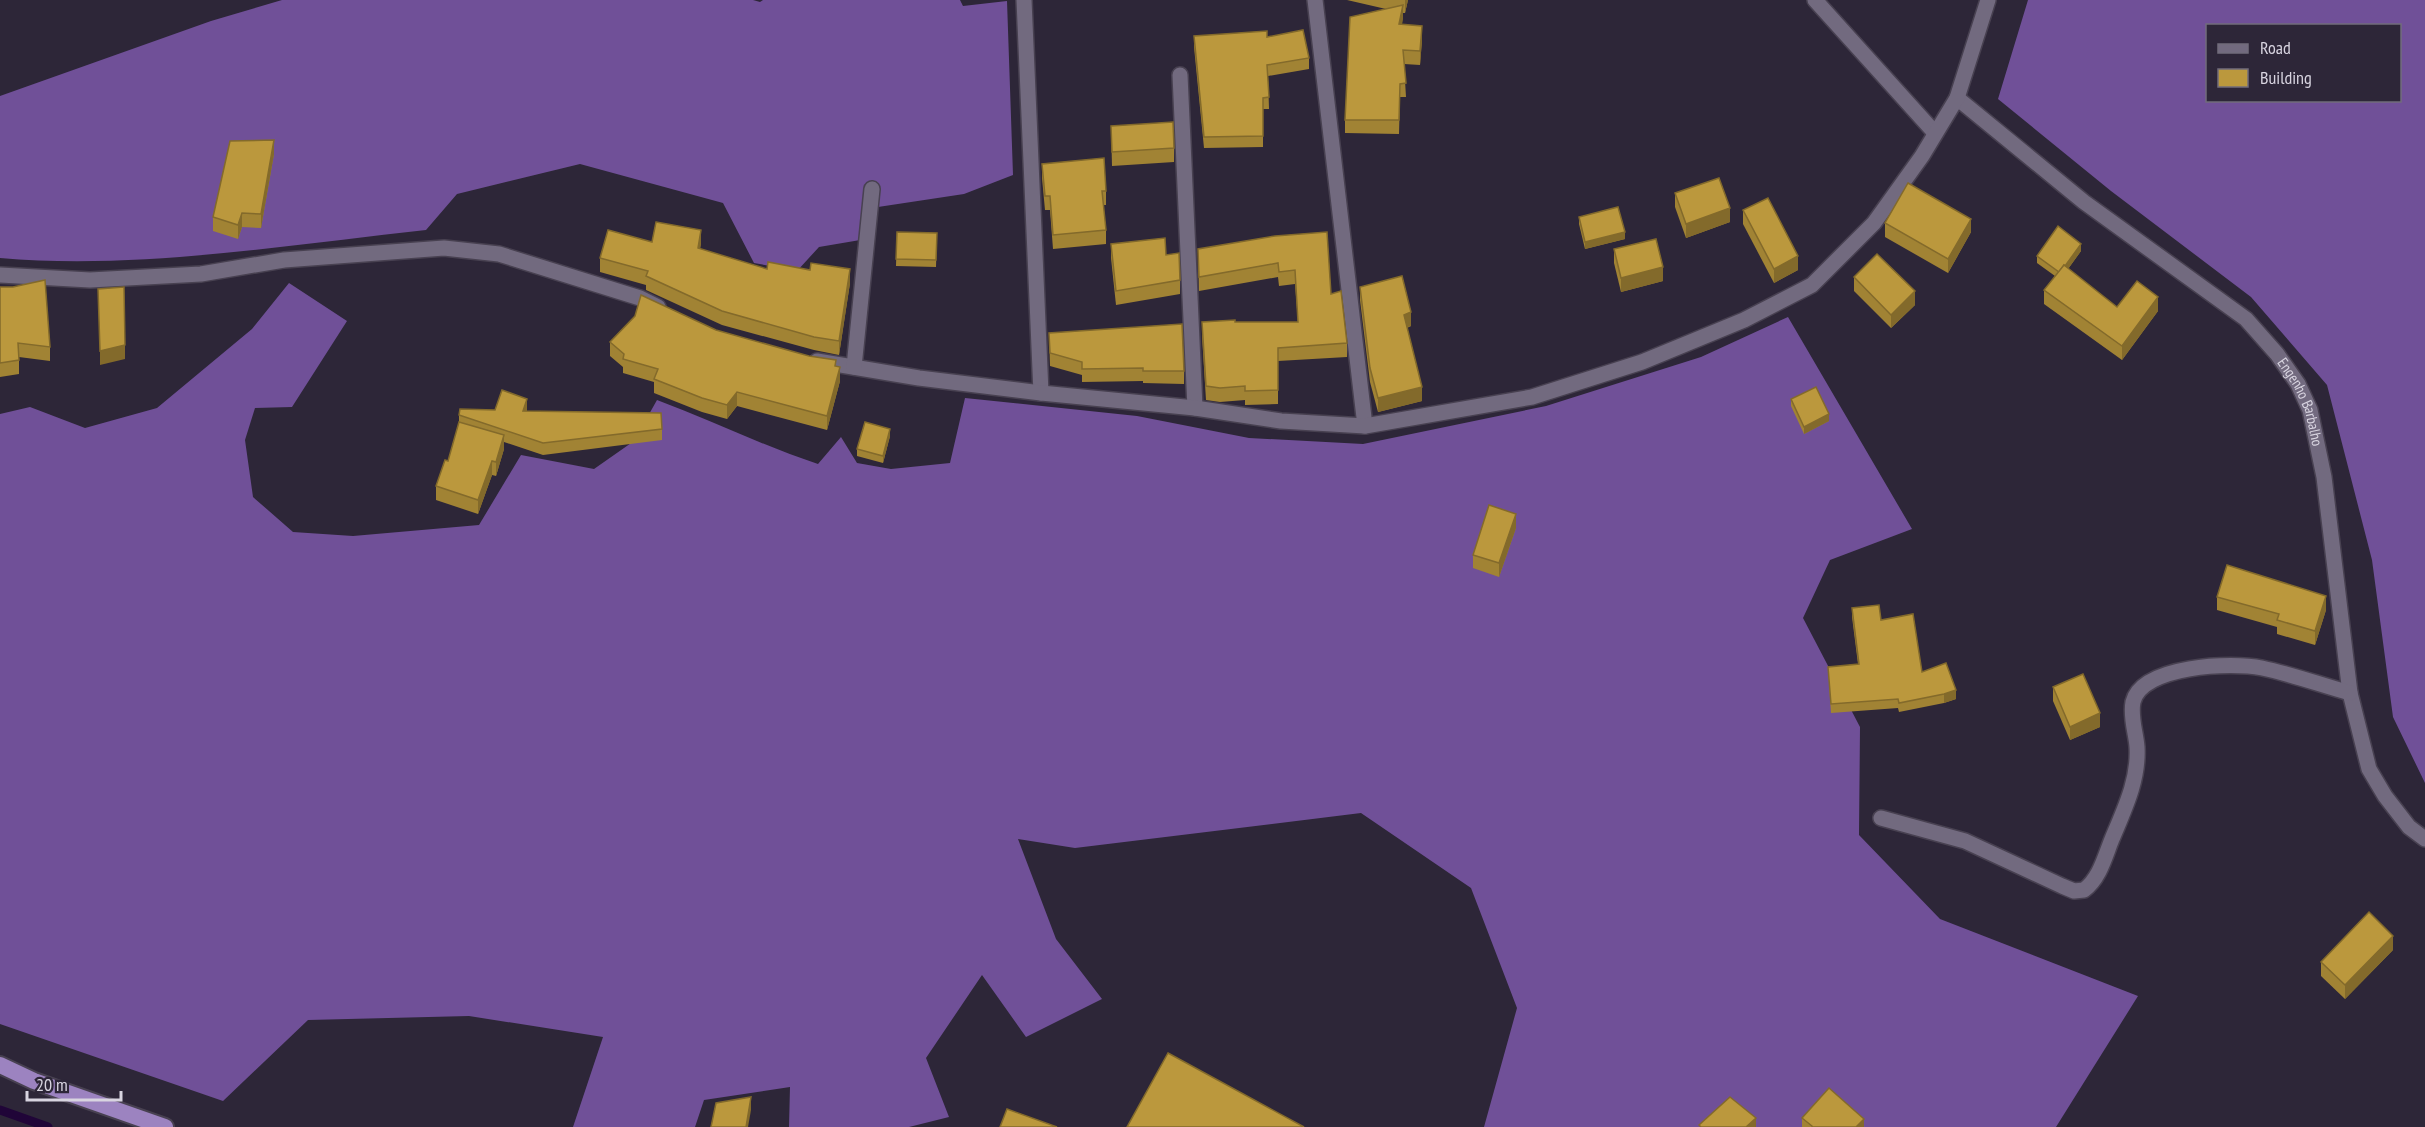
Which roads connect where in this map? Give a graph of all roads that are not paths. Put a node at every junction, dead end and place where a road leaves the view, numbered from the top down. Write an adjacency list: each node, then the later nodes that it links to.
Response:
1 (1024, 0): 13 (street)
2 (1315, 0): 15 (street)
3 (1815, 0): 7 (street)
4 (1988, 0): 6 (street)
5 (1180, 75): 14 (street)
6 (1957, 98): 7 (street); 16 (street, Engenho Barbalho)
7 (1935, 134): 15 (street)
8 (872, 189): 12 (street)
9 (0, 275): 10 (street)
10 (670, 312)
11 (802, 357): 12 (street)
12 (854, 367): 13 (street)
13 (1041, 393): 14 (street)
14 (1196, 408): 15 (street)
15 (1365, 426)
16 (2350, 693): 17 (street); 18 (street, Engenho Barbalho)
17 (1881, 818)
18 (2425, 839)
19 (0, 1065): 20 (highway)
20 (165, 1127)

